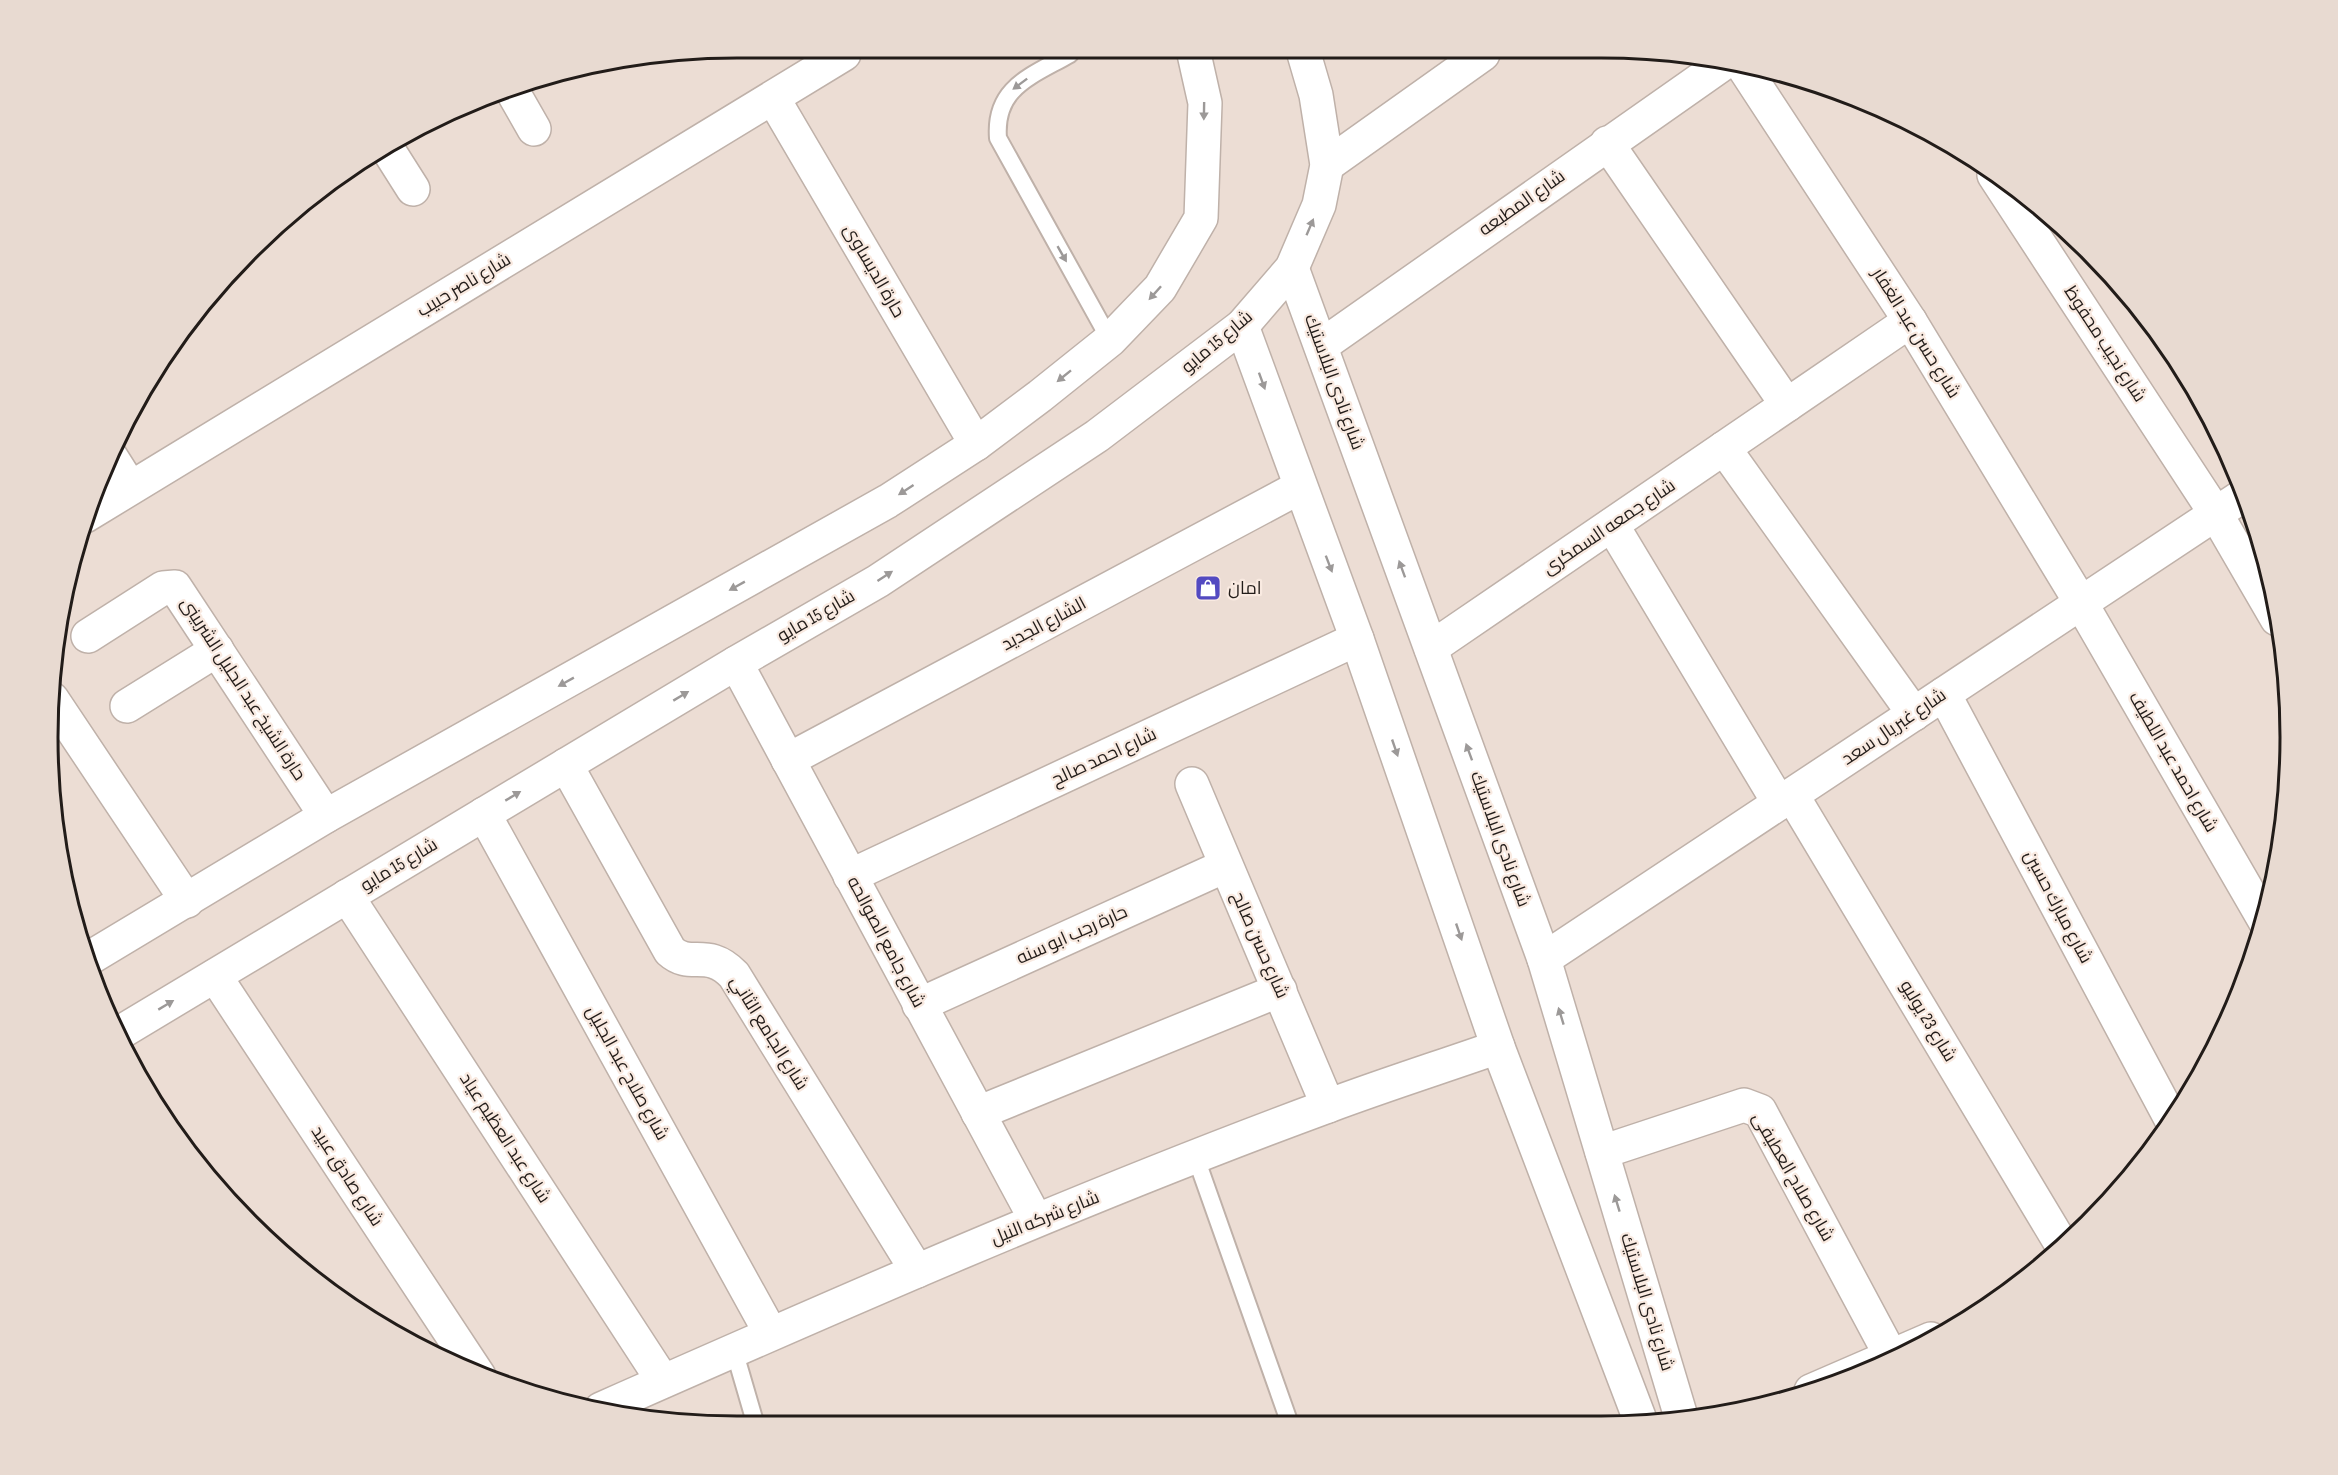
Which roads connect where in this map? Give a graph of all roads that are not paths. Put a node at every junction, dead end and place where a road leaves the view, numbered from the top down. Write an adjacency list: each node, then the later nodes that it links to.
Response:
1 (835, 58): 9 (street, شارع ناصر حبيب)
2 (1063, 58): 19 (lane, one-way to 19)
3 (1195, 58): 19 (street, one-way to 19)
4 (1305, 58): 13 (street, شارع 15 مايو)
5 (1477, 58): 13 (street)
6 (1715, 69): 11 (street, شارع المطبعه)
7 (1749, 76): 17 (street, شارع حسن عبد الغفار)
8 (515, 96): 10 (street)
9 (773, 98): 22 (street, حارة الديساوى); 25 (street, شارع ناصر حبيب)
10 (534, 129)
11 (1607, 143): 20 (street, شارع المطبعه); 21 (street)
12 (391, 154): 14 (street)
13 (1327, 165): 16 (street, شارع 15 مايو, one-way to 13)
14 (413, 189)
15 (2028, 211): 29 (street, شارع نجيب محفوظ)
16 (1292, 268): 18 (street, شارع 15 مايو); 20 (street, شارع نادى البلاستيك)
17 (1910, 321): 21 (street, شارع جمعه السمكرى); 32 (street, شارع حسن عبد الغفار)
18 (1242, 326): 26 (street, one-way to 26); 37 (street, شارع 15 مايو, one-way to 18)
19 (1110, 340): 22 (street, one-way to 22)
20 (1321, 346): 35 (street, شارع نادى البلاستيك, one-way to 20)
21 (1787, 405): 23 (street, شارع جمعه السمكرى)
22 (976, 444): 47 (street, one-way to 47)
23 (1724, 448): 30 (street, شارع جمعه السمكرى); 41 (street)
24 (116, 465): 25 (street)
25 (130, 487): 28 (street, شارع ناصر حبيب)
26 (1300, 487): 34 (street, one-way to 34); 42 (street, الشارع الجديد)
27 (2236, 500): 29 (street, شارع غبريال سعد)
28 (100, 507)
29 (2216, 514): 31 (street, شارع نجيب محفوظ); 32 (street, شارع غبريال سعد)
30 (1612, 525): 35 (street, شارع جمعه السمكرى); 45 (street, شارع 23 يوليو)
31 (2264, 597)
32 (2081, 603): 38 (street, شارع غبريال سعد); 52 (street, شارع احمد عبد اللطيف)
33 (88, 636): 36 (street, حارة الشيخ عبد الجليل الشربينى)
34 (1357, 639): 49 (street, شارع احمد صالح); 59 (street, one-way to 59)
35 (1431, 648): 54 (street, شارع نادى البلاستيك, one-way to 35)
36 (217, 650): 39 (street); 47 (street, حارة الشيخ عبد الجليل الشربينى)
37 (736, 663): 42 (street, شارع جامع الصوالحه); 43 (street, شارع 15 مايو, one-way to 37)
38 (1944, 694): 41 (street, شارع غبريال سعد); 61 (street, شارع مبارك حسين)
39 (127, 706)
40 (59, 710): 51 (street)
41 (1914, 714): 45 (street, شارع غبريال سعد)
42 (788, 760): 49 (street, شارع جامع الصوالحه)
43 (566, 765): 46 (street, شارع 15 مايو, one-way to 43); 67 (street, شارع الجامع الثاني)
44 (1192, 784): 48 (street, شارع حسن صالح)
45 (1786, 799): 54 (street, شارع غبريال سعد); 66 (street, شارع 23 يوليو)
46 (484, 814): 50 (street, شارع 15 مايو); 68 (street, شارع صلاح عبد الجليل)
47 (326, 816): 51 (street)
48 (1225, 866): 56 (street, شارع حسن صالح); 57 (street, حارة رجب ابو سنه)
49 (850, 876): 57 (street, شارع جامع الصوالحه)
50 (347, 896): 55 (street, شارع 15 مايو); 72 (street, شارع عبد العظيم عياد)
51 (187, 901): 53 (street)
52 (2257, 908)
53 (95, 955)
54 (1544, 959): 63 (street, شارع نادى البلاستيك, one-way to 54)
55 (215, 976): 58 (street, شارع 15 مايو, one-way to 55); 71 (street, شارع صادق عبيد)
56 (1280, 990): 60 (street, شارع حسن صالح); 62 (street)
57 (919, 1005): 62 (street, شارع جامع الصوالحه)
58 (125, 1030)
59 (1498, 1047): 60 (street, شارع شركه النيل); 75 (street)
60 (1328, 1106): 64 (street, شارع شركه النيل)
61 (2167, 1112)
62 (978, 1113): 65 (street, شارع جامع الصوالحه)
63 (1602, 1152): 70 (street, شارع صلاح العطيفى); 74 (street, شارع نادى البلاستيك, one-way to 63)
64 (1196, 1158): 65 (street, شارع شركه النيل); 77 (lane)
65 (1036, 1220): 67 (street, شارع شركه النيل)
66 (2058, 1239)
67 (917, 1271): 68 (street, شارع شركه النيل)
68 (771, 1332): 69 (street, شارع شركه النيل)
69 (734, 1350): 72 (street, شارع شركه النيل); 76 (lane)
70 (1889, 1351)
71 (468, 1360)
72 (663, 1381): 73 (street, شارع شركه النيل)
73 (610, 1404)
74 (1680, 1412)
75 (1638, 1415)
76 (753, 1416)
77 (1287, 1416)

